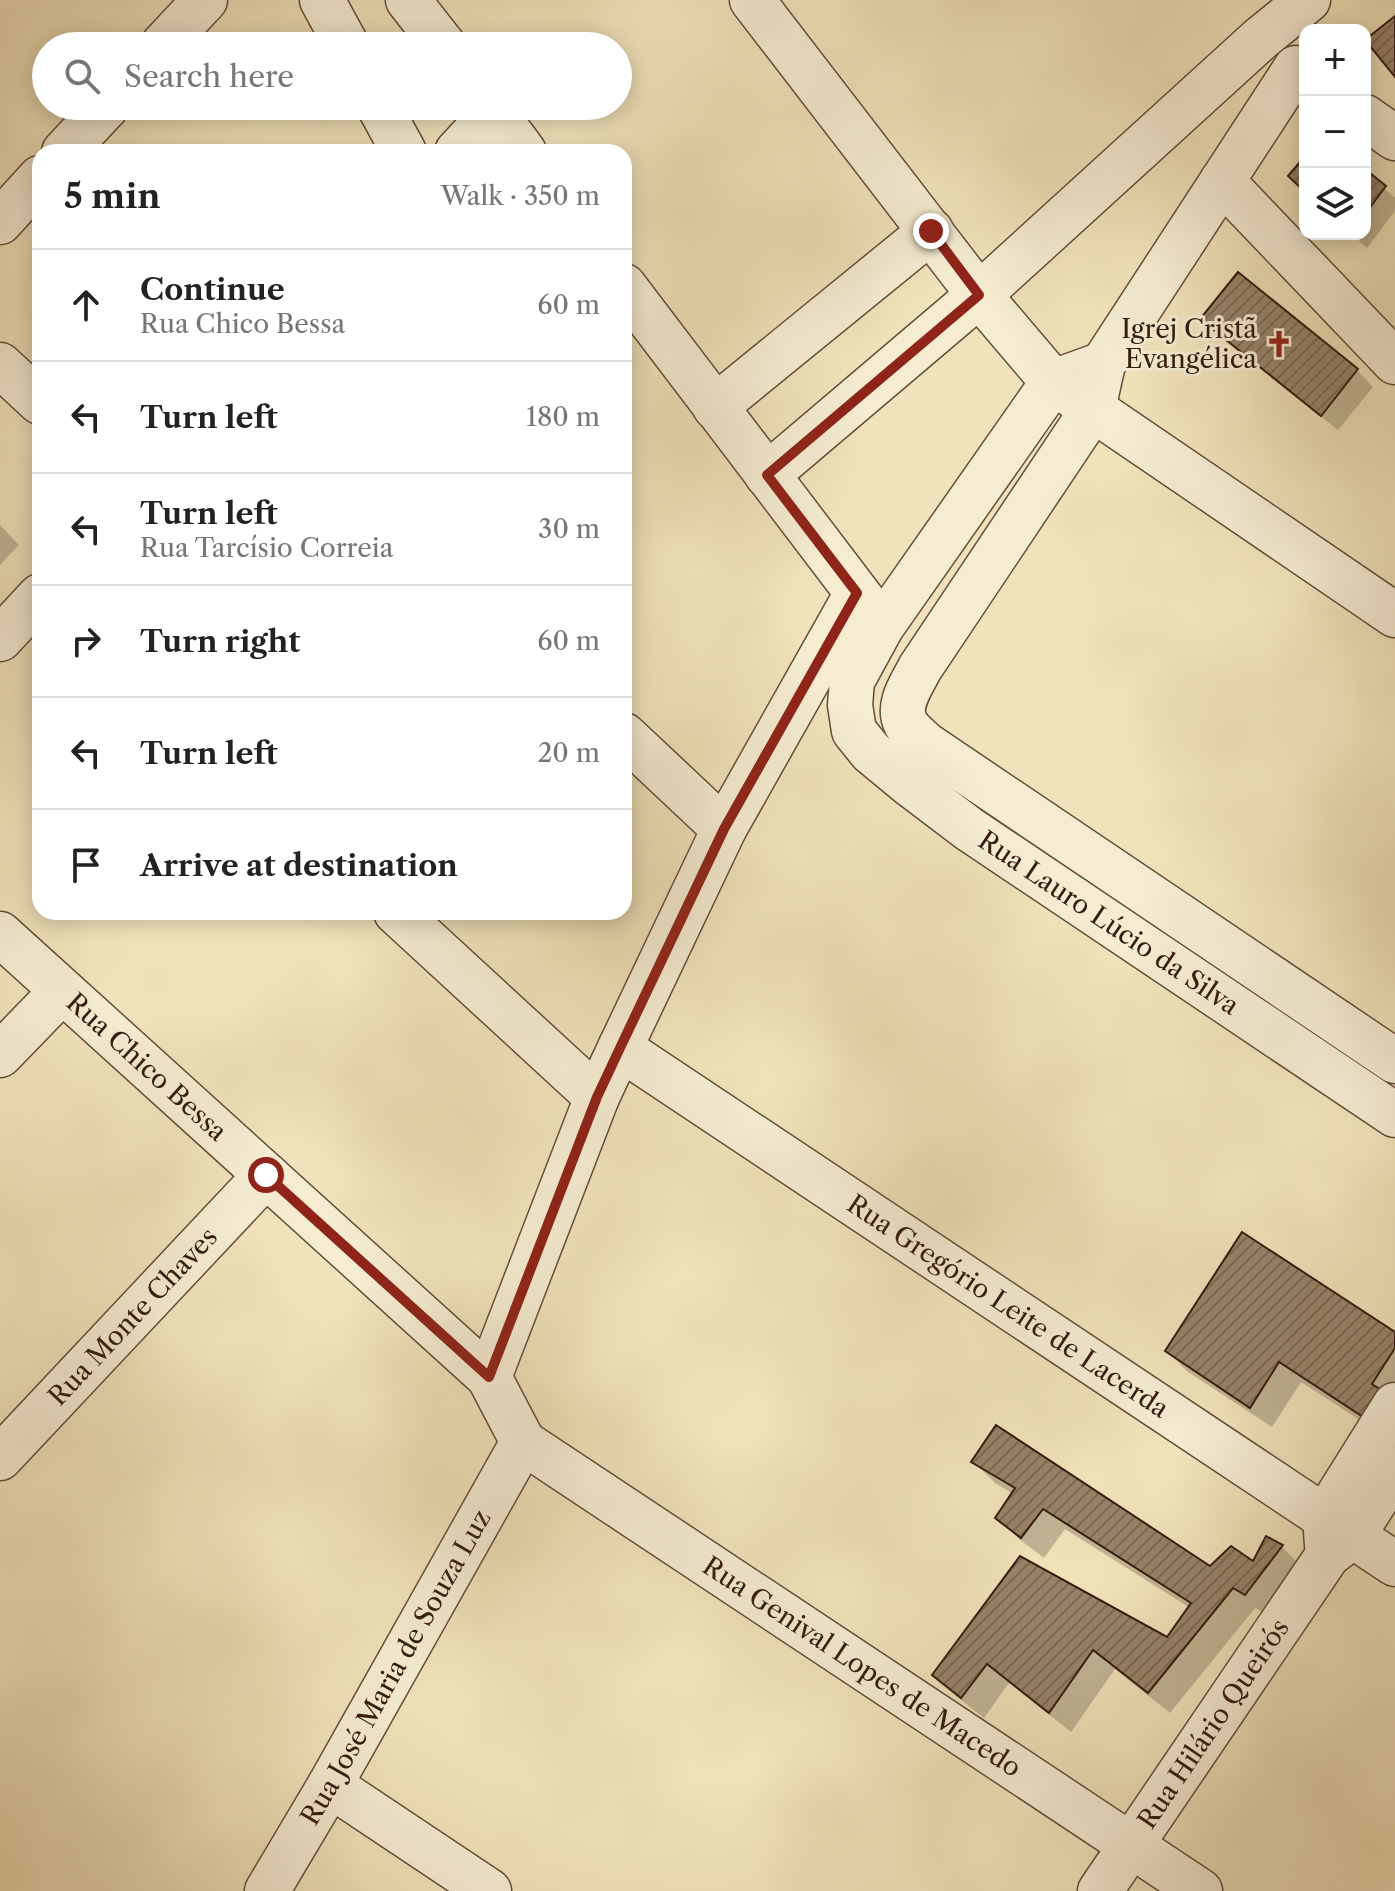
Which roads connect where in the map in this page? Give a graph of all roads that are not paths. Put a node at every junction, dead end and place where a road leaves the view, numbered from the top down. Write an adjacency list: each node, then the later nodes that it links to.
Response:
1 (205, 0): 6 (street)
2 (322, 0): 7 (street)
3 (408, 0): 8 (street)
4 (752, 0): 25 (street)
5 (1308, 0): 9 (street)
6 (175, 32)
7 (339, 32)
8 (433, 32)
9 (1260, 39): 10 (street); 26 (street)
10 (1299, 69)
11 (1299, 74): 22 (street)
12 (94, 120): 18 (street)
13 (387, 120): 19 (street)
14 (483, 120): 20 (street)
15 (500, 120): 21 (street)
16 (1371, 121): 17 (street)
17 (1395, 138)
18 (71, 144)
19 (400, 144)
20 (464, 144)
21 (518, 144)
22 (1222, 181): 28 (street); 29 (street)
23 (32, 187): 24 (street)
24 (0, 222)
25 (931, 231): 26 (street); 33 (street)
26 (979, 295): 31 (street); 35 (street)
27 (632, 297): 33 (street)
28 (1395, 362)
29 (1103, 364): 31 (street); 34 (street)
30 (0, 365): 32 (street)
31 (1053, 382): 34 (street); 37 (street)
32 (32, 395)
33 (715, 407): 35 (street)
34 (1093, 409): 38 (street); 42 (street)
35 (767, 475): 37 (street)
36 (32, 605): 39 (street)
37 (869, 609): 40 (street); 41 (street)
38 (1395, 615)
39 (0, 639)
40 (795, 702): 41 (street); 44 (street)
41 (850, 705): 42 (street); 49 (street, Rua Lauro Lúcio da Silva)
42 (903, 711): 47 (street, Rua Lauro Lúcio da Silva)
43 (632, 743): 44 (street)
44 (724, 829): 50 (street)
45 (405, 920): 53 (street)
46 (0, 934): 48 (street, Rua Chico Bessa)
47 (1257, 967): 49 (street); 52 (street, Rua Lauro Lúcio da Silva)
48 (62, 991): 51 (street); 55 (street, Rua Chico Bessa)
49 (1231, 1007): 54 (street, Rua Lauro Lúcio da Silva)
50 (620, 1048): 53 (street); 61 (street, Rua Gregório Leite de Lacerda)
51 (0, 1055)
52 (1395, 1061)
53 (597, 1097): 56 (street)
54 (1395, 1115)
55 (266, 1175): 56 (street, Rua Chico Bessa); 59 (street, Rua Monte Chaves)
56 (489, 1377): 58 (street, Rua Chico Bessa)
57 (1395, 1405): 61 (street, Rua Hilário Queirós)
58 (523, 1442): 63 (street, Rua José Maria de Souza Luz); 64 (street, Rua Genival Lopes de Macedo)
59 (0, 1458)
60 (1395, 1469): 61 (street, Rua Hilário Queirós)
61 (1335, 1536): 62 (street, Rua Gregório Leite de Lacerda); 64 (street, Rua Hilário Queirós)
62 (1395, 1564)
63 (330, 1785): 65 (street, Rua José Maria de Souza Luz); 66 (street)
64 (1131, 1845): 67 (street, Rua Hilário Queirós); 68 (street, Rua Genival Lopes de Macedo)
65 (267, 1891)
66 (489, 1891)
67 (1100, 1891)
68 (1200, 1891)

